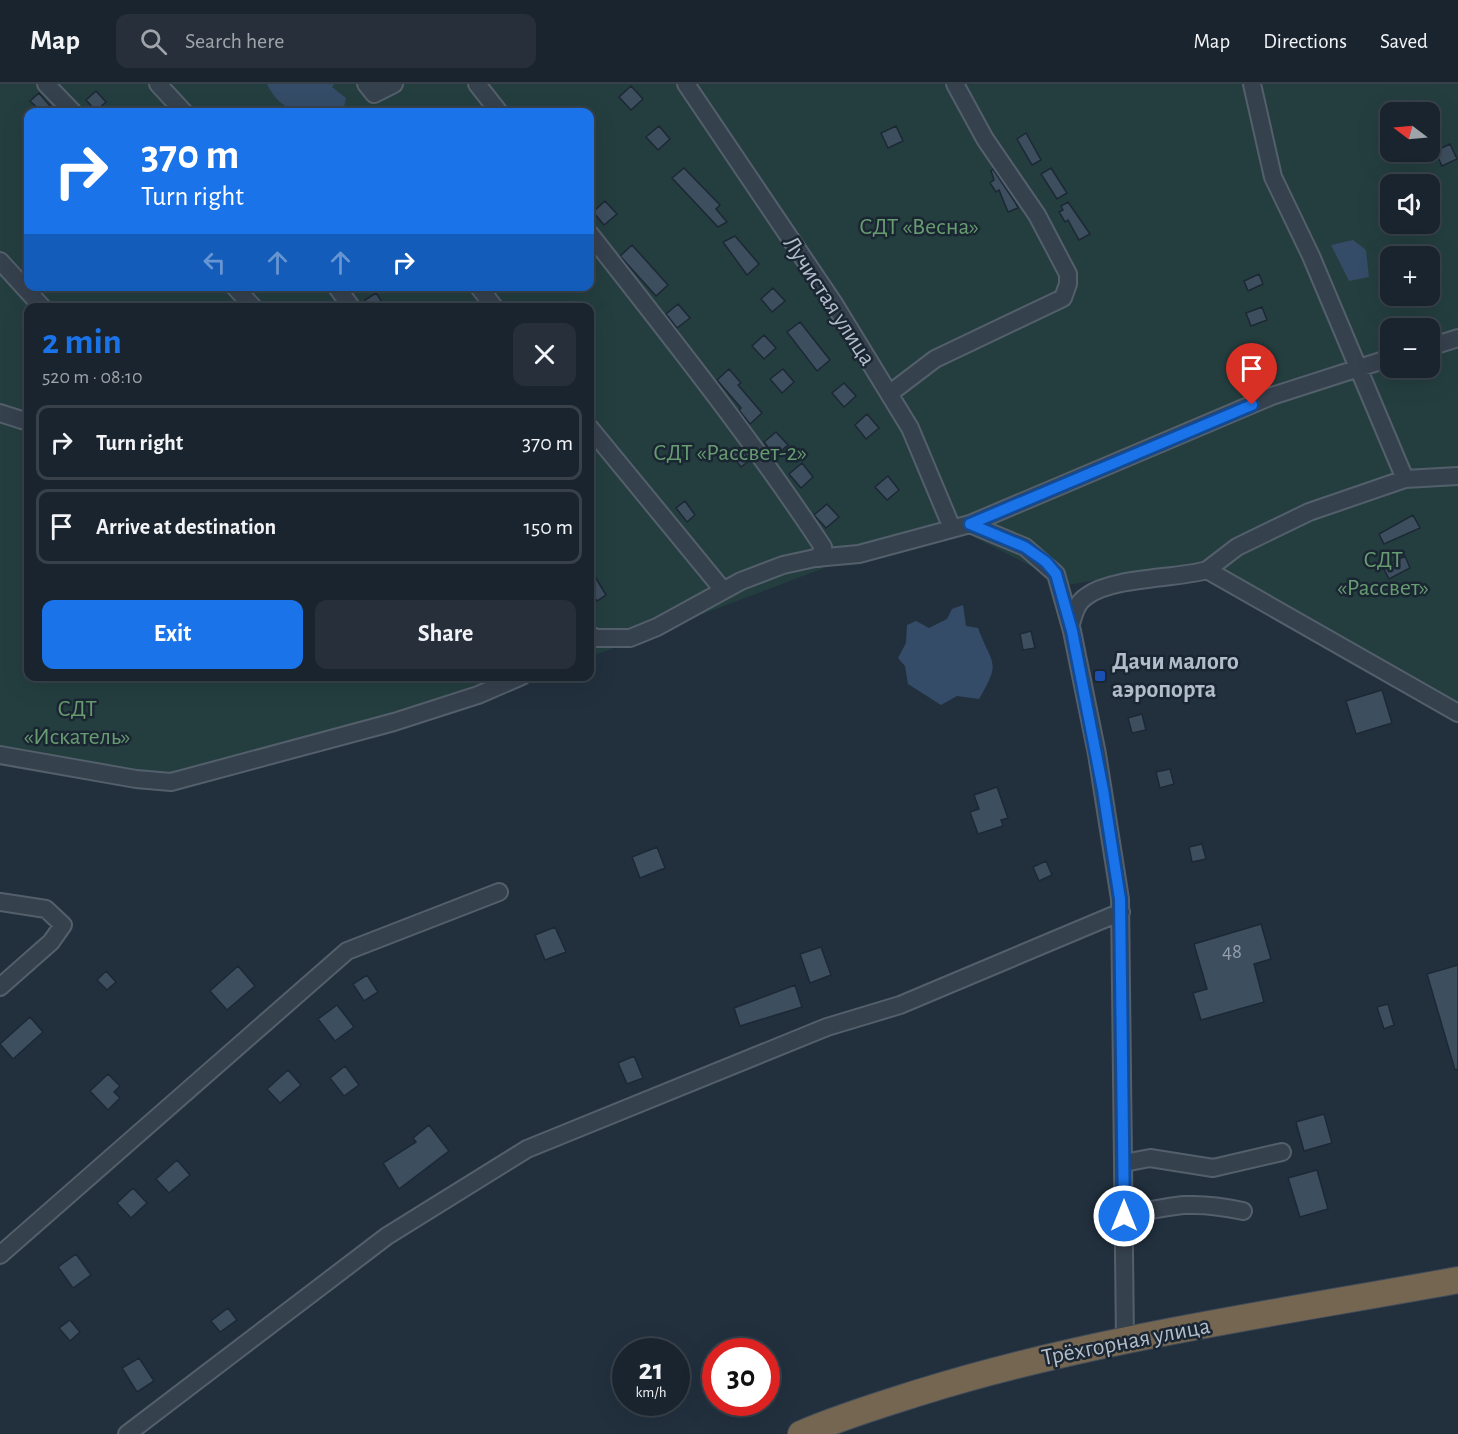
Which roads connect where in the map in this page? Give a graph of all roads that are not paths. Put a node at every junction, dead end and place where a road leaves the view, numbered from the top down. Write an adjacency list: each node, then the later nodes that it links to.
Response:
1 (46, 84): 9 (street)
2 (158, 84): 10 (street)
3 (366, 84): 4 (street)
4 (394, 84)
5 (477, 84): 11 (street)
6 (686, 84): 25 (street, Лучистая улица)
7 (955, 84): 25 (street)
8 (1252, 84): 24 (street)
9 (69, 108)
10 (180, 108)
11 (496, 108)
12 (594, 239): 33 (street)
13 (0, 261): 14 (street)
14 (24, 287)
15 (27, 291): 18 (street)
16 (239, 291): 19 (street)
17 (482, 291): 20 (street)
18 (38, 303)
19 (249, 303)
20 (491, 303)
21 (1458, 338): 22 (street)
22 (1440, 344)
23 (1380, 361): 24 (street)
24 (1358, 368): 30 (street); 31 (street)
25 (889, 394): 32 (street, Лучистая улица)
26 (0, 413): 27 (street)
27 (24, 421)
28 (594, 433): 35 (street)
29 (1458, 476): 30 (street)
30 (1405, 479): 34 (street)
31 (970, 524): 32 (street); 36 (street)
32 (952, 528): 33 (street)
33 (819, 558): 35 (street)
34 (1207, 570): 36 (street); 39 (street)
35 (723, 590): 37 (street)
36 (1071, 624): 43 (street)
37 (594, 636)
38 (510, 681): 40 (street)
39 (1458, 713)
40 (0, 755)
41 (499, 892): 49 (street)
42 (0, 902): 44 (street)
43 (1121, 912): 46 (street); 52 (street)
44 (0, 987)
45 (1282, 1152): 46 (street)
46 (1124, 1163): 48 (street)
47 (1243, 1210): 48 (street)
48 (1124, 1216): 51 (street)
49 (0, 1255)
50 (1458, 1280): 51 (highway, Трёхгорная улица)
51 (1125, 1340): 53 (highway, Трёхгорная улица)
52 (127, 1434)
53 (801, 1434)

